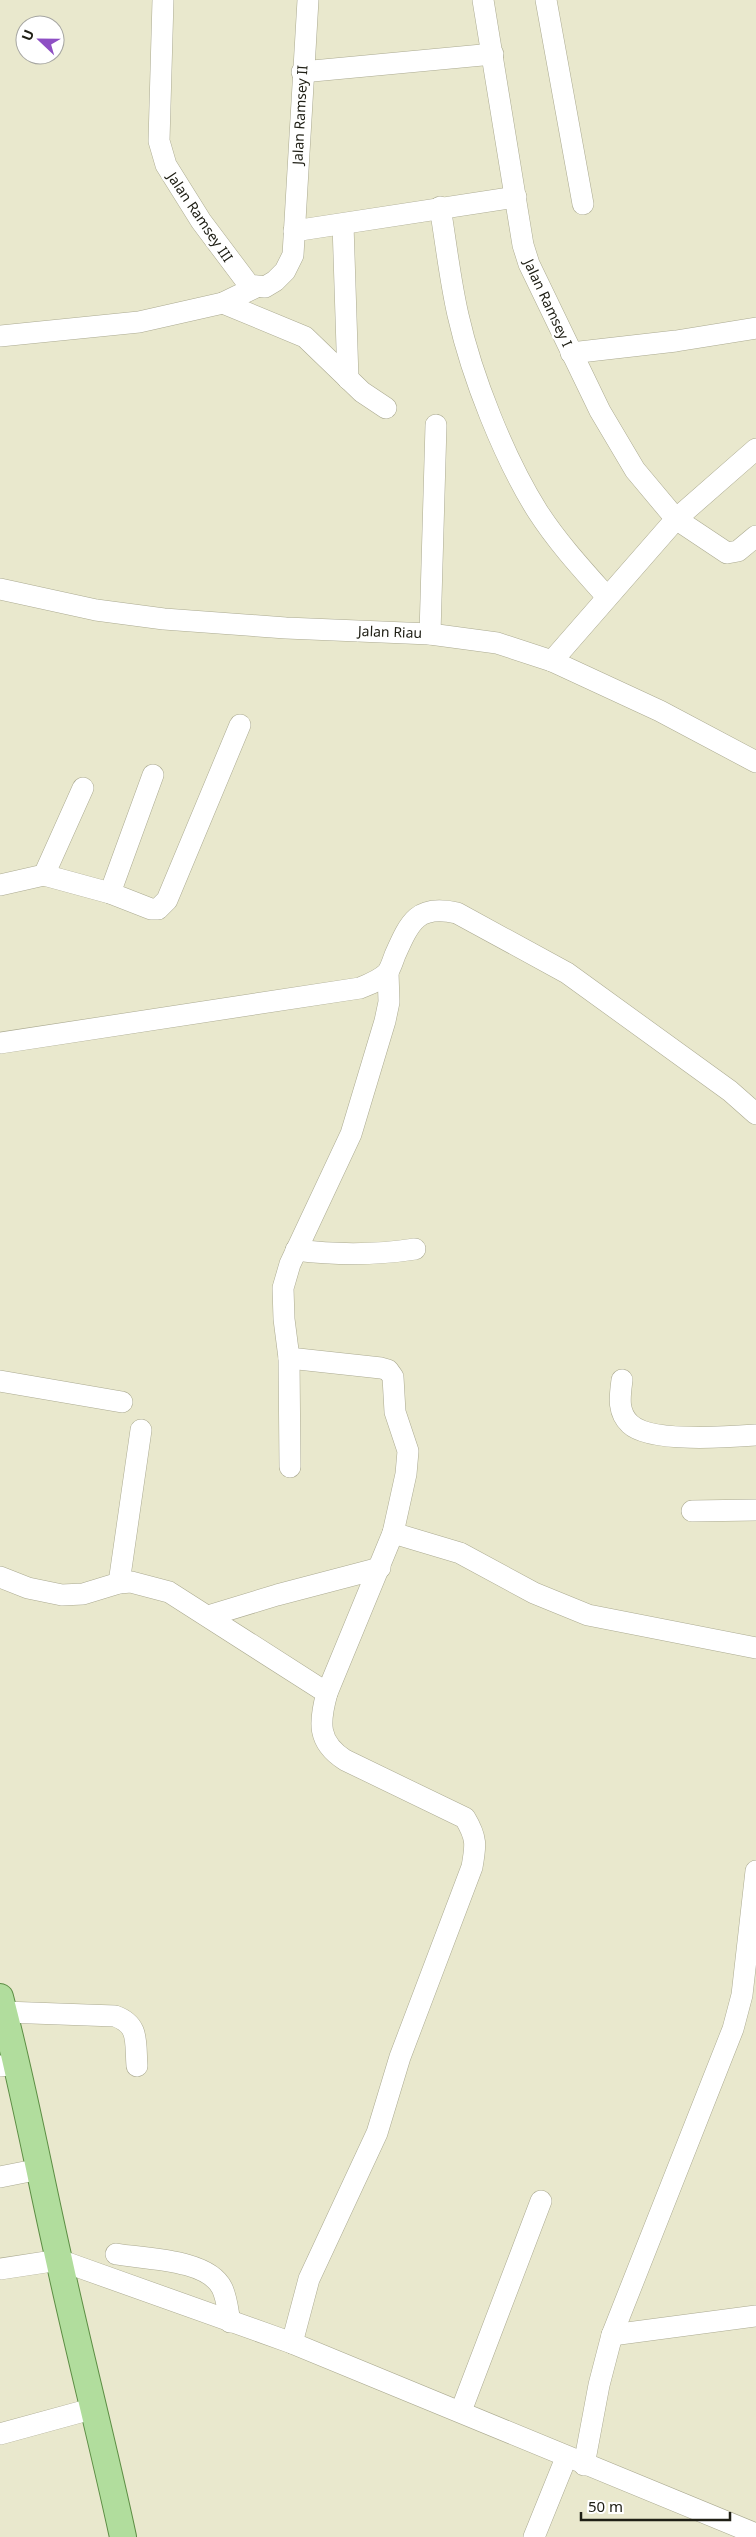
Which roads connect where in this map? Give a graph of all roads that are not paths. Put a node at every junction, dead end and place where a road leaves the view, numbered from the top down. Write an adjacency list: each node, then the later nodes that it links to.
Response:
1 (163, 0): 12 (street, Jalan Ramsey III)
2 (308, 0): 6 (street, Jalan Ramsey II)
3 (483, 0): 5 (street, Jalan Ramsey I)
4 (546, 0): 8 (street)
5 (493, 54): 6 (street); 7 (street, Jalan Ramsey I)
6 (302, 72): 11 (street, Jalan Ramsey II)
7 (516, 197): 9 (street); 16 (street, Jalan Ramsey I)
8 (583, 204)
9 (440, 207): 10 (street); 24 (street)
10 (343, 224): 11 (street); 17 (street)
11 (294, 230): 12 (street)
12 (256, 287): 13 (street)
13 (223, 303): 15 (street); 17 (street)
14 (756, 328): 16 (street)
15 (0, 336)
16 (571, 353): 21 (street, Jalan Ramsey I)
17 (348, 379): 18 (street)
18 (386, 408)
19 (436, 425): 25 (street)
20 (756, 449): 21 (street)
21 (676, 518): 22 (street, Jalan Ramsey I); 24 (street)
22 (756, 536)
23 (0, 589): 25 (street, Jalan Riau)
24 (607, 597): 26 (street)
25 (430, 634): 26 (street, Jalan Riau)
26 (552, 661): 28 (street, Jalan Riau)
27 (240, 725): 33 (street)
28 (756, 762)
29 (153, 775): 33 (street)
30 (83, 788): 31 (street)
31 (44, 875): 32 (street); 33 (street)
32 (0, 885)
33 (110, 892)
34 (388, 972): 35 (street); 36 (street); 38 (street)
35 (0, 1043)
36 (756, 1114)
37 (415, 1249): 38 (street)
38 (296, 1250): 39 (street)
39 (289, 1358): 45 (street); 48 (street)
40 (622, 1380): 44 (street)
41 (0, 1381): 42 (street)
42 (122, 1402)
43 (141, 1430): 51 (street)
44 (756, 1435)
45 (290, 1467)
46 (756, 1510): 47 (street)
47 (692, 1511)
48 (393, 1533): 49 (street); 53 (street)
49 (380, 1568): 52 (street); 54 (street)
50 (0, 1577): 51 (street)
51 (119, 1583): 52 (street)
52 (208, 1616): 54 (street)
53 (756, 1648)
54 (327, 1693): 68 (street)
55 (755, 1881): 67 (street)
56 (2, 2004): 57 (main road); 58 (street)
57 (9, 2065): 59 (main road)
58 (138, 2066)
59 (40, 2169): 60 (street); 63 (main road)
60 (0, 2177)
61 (541, 2201): 70 (street)
62 (116, 2254): 66 (street)
63 (59, 2260): 64 (street); 66 (street); 69 (main road)
64 (0, 2269)
65 (756, 2316): 67 (street)
66 (230, 2322): 68 (street)
67 (612, 2335): 72 (street)
68 (292, 2343): 70 (street)
69 (95, 2408): 71 (street); 74 (main road)
70 (461, 2411): 72 (street)
71 (0, 2434)
72 (575, 2461): 73 (street); 75 (street)
73 (756, 2534)
74 (123, 2537)
75 (534, 2537)

